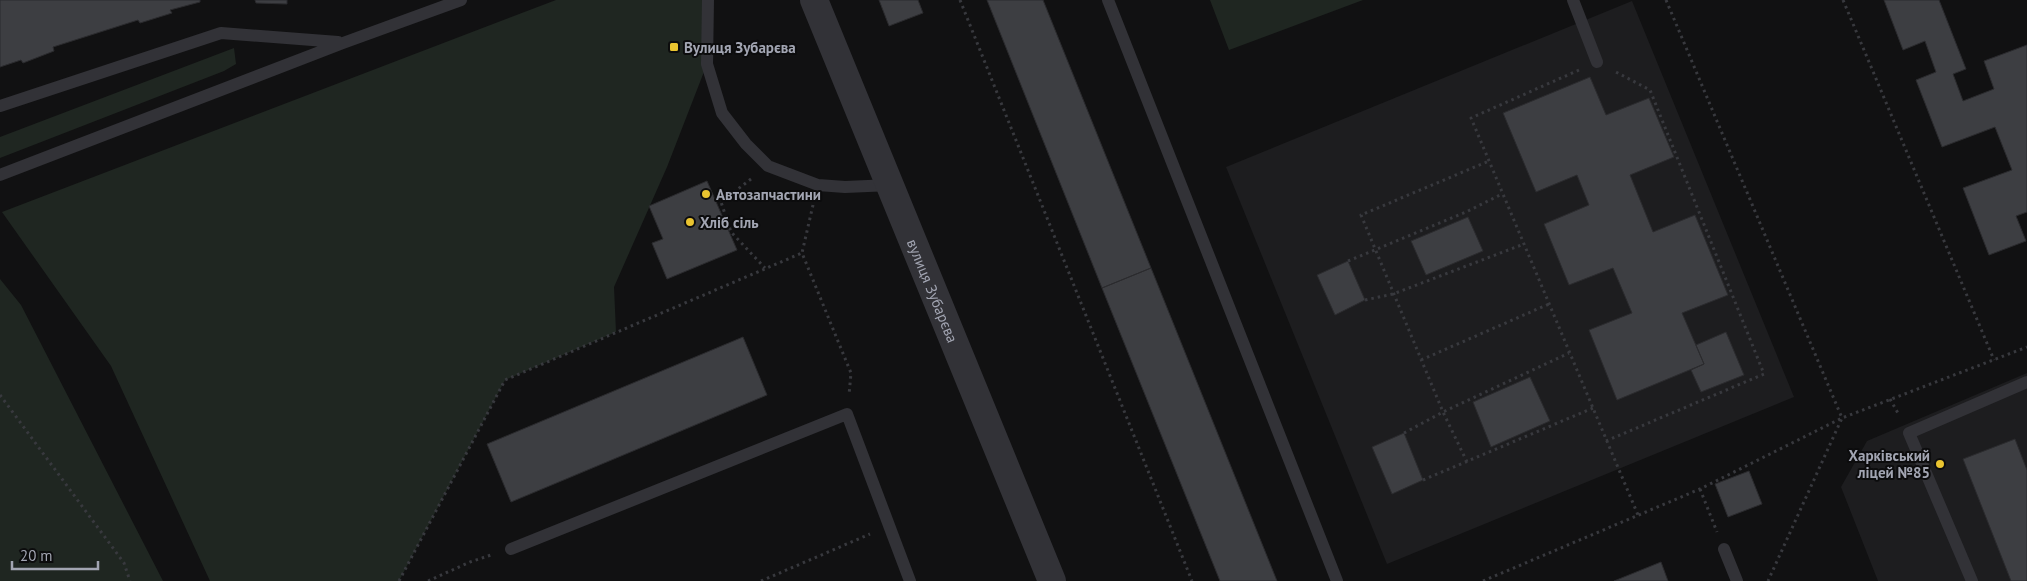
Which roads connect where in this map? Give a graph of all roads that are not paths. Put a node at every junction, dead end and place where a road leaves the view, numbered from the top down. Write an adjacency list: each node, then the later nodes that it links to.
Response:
1 (461, 0): 6 (lane)
2 (708, 0): 10 (lane)
3 (814, 0): 10 (street, вулиця Зубарєва)
4 (1108, 0): 16 (lane)
5 (1573, 0): 7 (lane)
6 (343, 43): 8 (lane); 9 (lane)
7 (1597, 62)
8 (0, 106)
9 (0, 175)
10 (891, 185): 15 (street, вулиця Зубарєва)
11 (2027, 382): 18 (lane)
12 (1724, 548): 17 (lane)
13 (511, 549): 14 (lane)
14 (910, 581)
15 (1052, 581)
16 (1337, 581)
17 (1737, 581)
18 (1972, 581)

